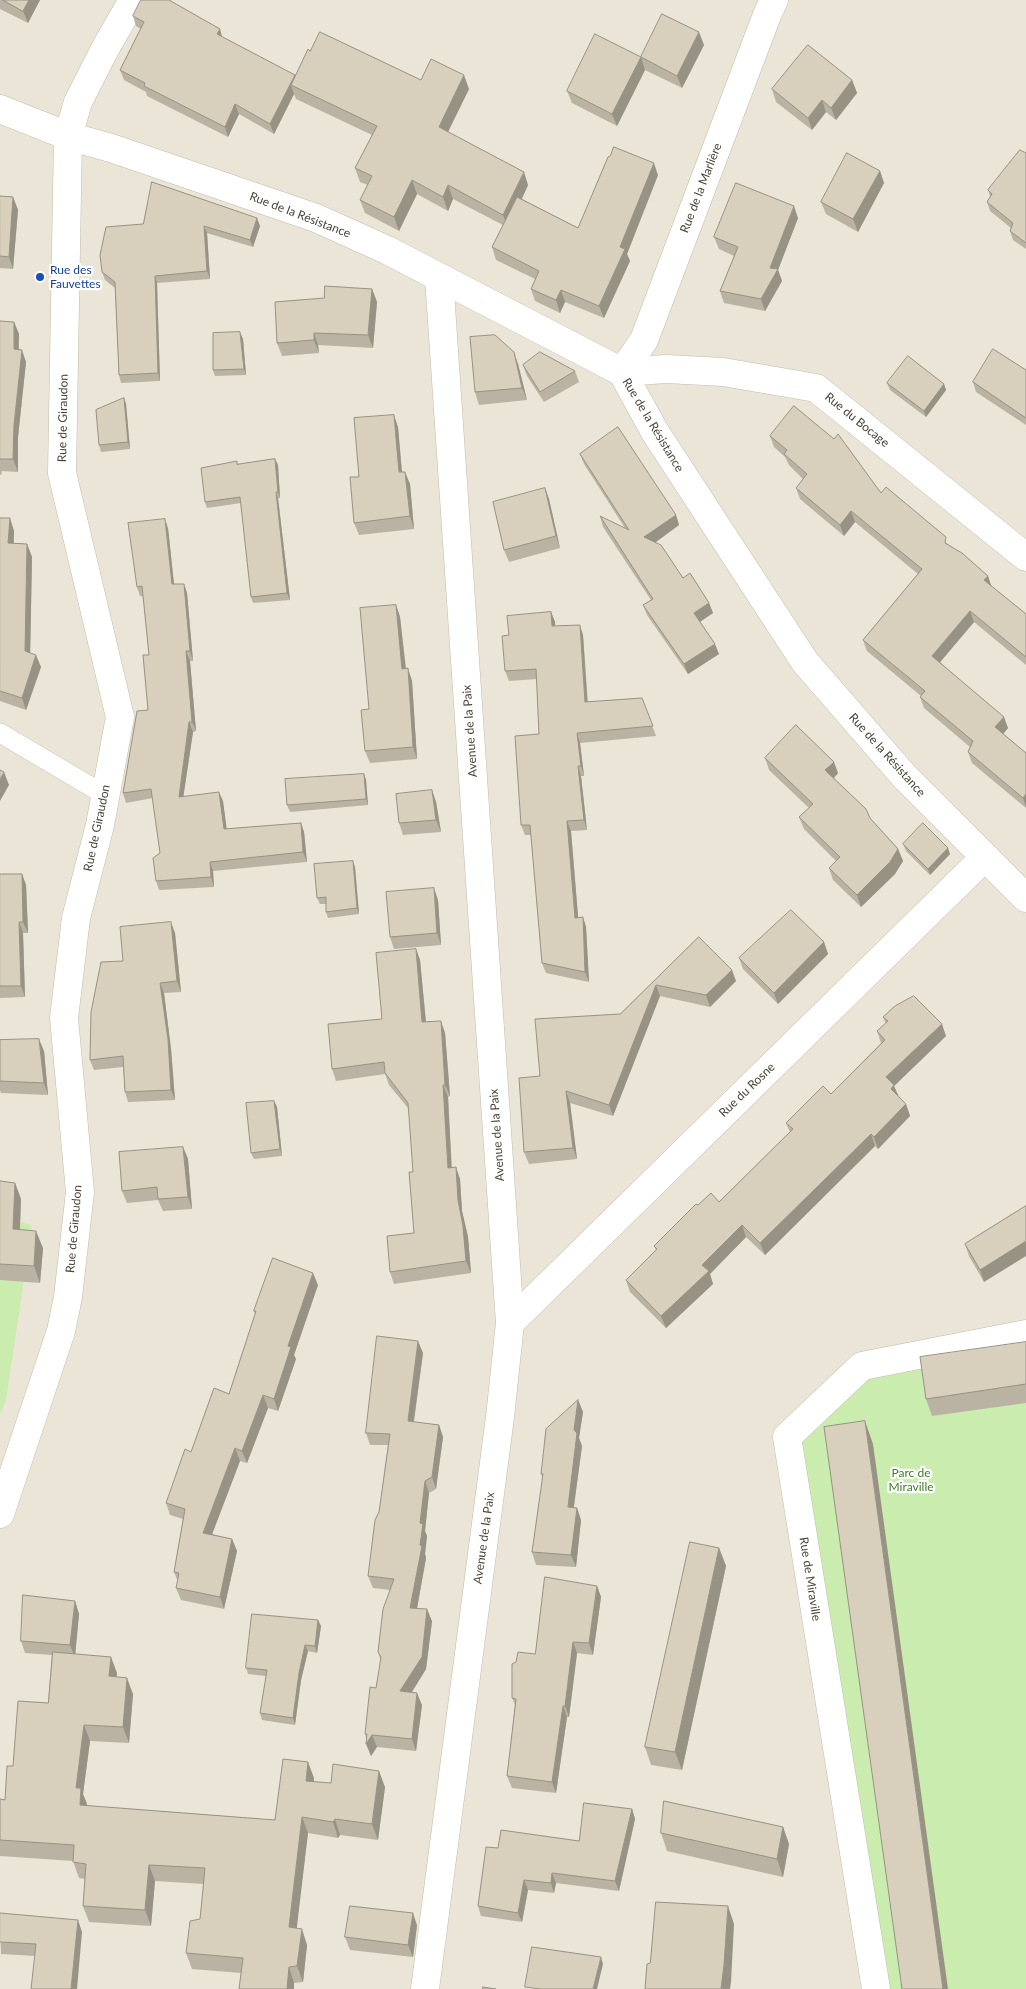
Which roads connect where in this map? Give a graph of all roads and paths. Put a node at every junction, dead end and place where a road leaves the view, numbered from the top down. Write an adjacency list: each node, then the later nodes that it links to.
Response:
1 (133, 0): 4 (street)
2 (774, 0): 6 (street, Rue de la Marlière)
3 (0, 109): 4 (street, Rue de la Résistance)
4 (68, 136): 5 (street, Rue de la Résistance); 9 (street, Rue de Giraudon)
5 (439, 277): 6 (street, Rue de la Résistance); 12 (street, Avenue de la Paix)
6 (622, 372): 7 (street, Rue du Bocage); 10 (street, Rue de la Résistance)
7 (1026, 557)
8 (0, 733): 9 (lane)
9 (105, 795): 14 (street, Rue de Giraudon)
10 (984, 858): 11 (street, Rue de la Résistance); 12 (street, Rue du Rosne)
11 (1026, 898)
12 (510, 1323): 15 (street, Avenue de la Paix)
13 (1026, 1334): 16 (street, Rue de Miraville)
14 (0, 1514)
15 (425, 1989)
16 (876, 1989)

